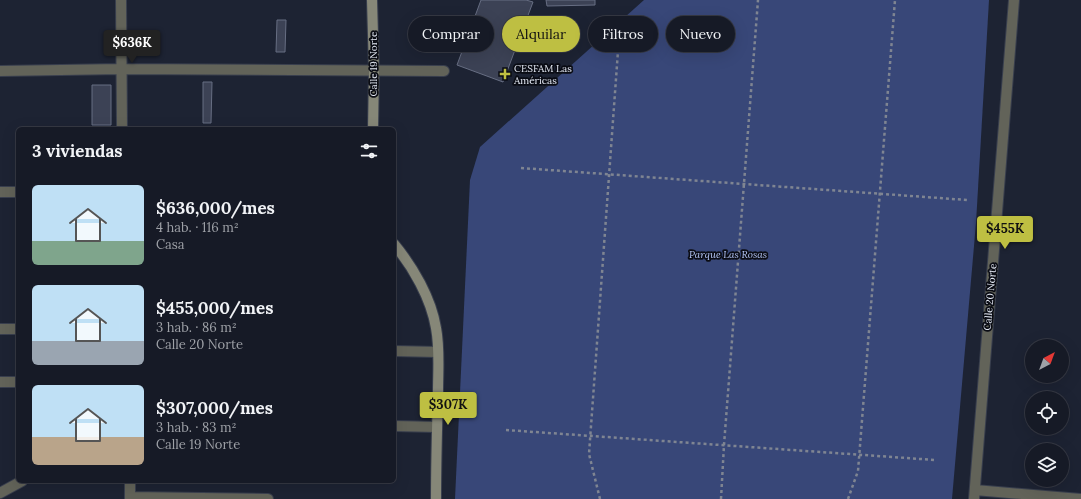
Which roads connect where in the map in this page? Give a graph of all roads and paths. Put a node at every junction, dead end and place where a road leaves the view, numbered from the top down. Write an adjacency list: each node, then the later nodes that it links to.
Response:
1 (120, 0): 7 (street)
2 (372, 0): 9 (street, Calle 19 Norte)
3 (758, 0): 15 (path)
4 (895, 0): 18 (path)
5 (1014, 0): 37 (street, Calle 20 Norte)
6 (618, 52): 14 (path)
7 (121, 69): 8 (street); 9 (street); 11 (street)
8 (0, 70)
9 (374, 71): 10 (street); 12 (street, Calle 19 Norte)
10 (444, 71)
11 (122, 127)
12 (373, 127)
13 (521, 168): 14 (path)
14 (609, 175): 15 (path); 30 (path)
15 (744, 184): 18 (path); 31 (path)
16 (0, 192): 17 (street)
17 (16, 192)
18 (880, 194): 19 (path); 32 (path)
19 (966, 200)
20 (396, 247): 24 (street)
21 (0, 329): 22 (street)
22 (16, 329)
23 (396, 351): 24 (street)
24 (438, 352): 28 (street)
25 (0, 382): 26 (street)
26 (16, 382)
27 (396, 426): 28 (street)
28 (437, 427): 40 (street)
29 (506, 430): 30 (path)
30 (590, 436): 31 (path); 41 (path)
31 (724, 445): 32 (path); 42 (path)
32 (860, 454): 33 (path); 43 (path)
33 (935, 460)
34 (18, 483): 36 (street)
35 (130, 483): 38 (street)
36 (0, 493)
37 (974, 495): 44 (street)
38 (130, 498): 39 (street)
39 (268, 499)
40 (436, 499)
41 (600, 499)
42 (721, 499)
43 (848, 499)
44 (1081, 499)

